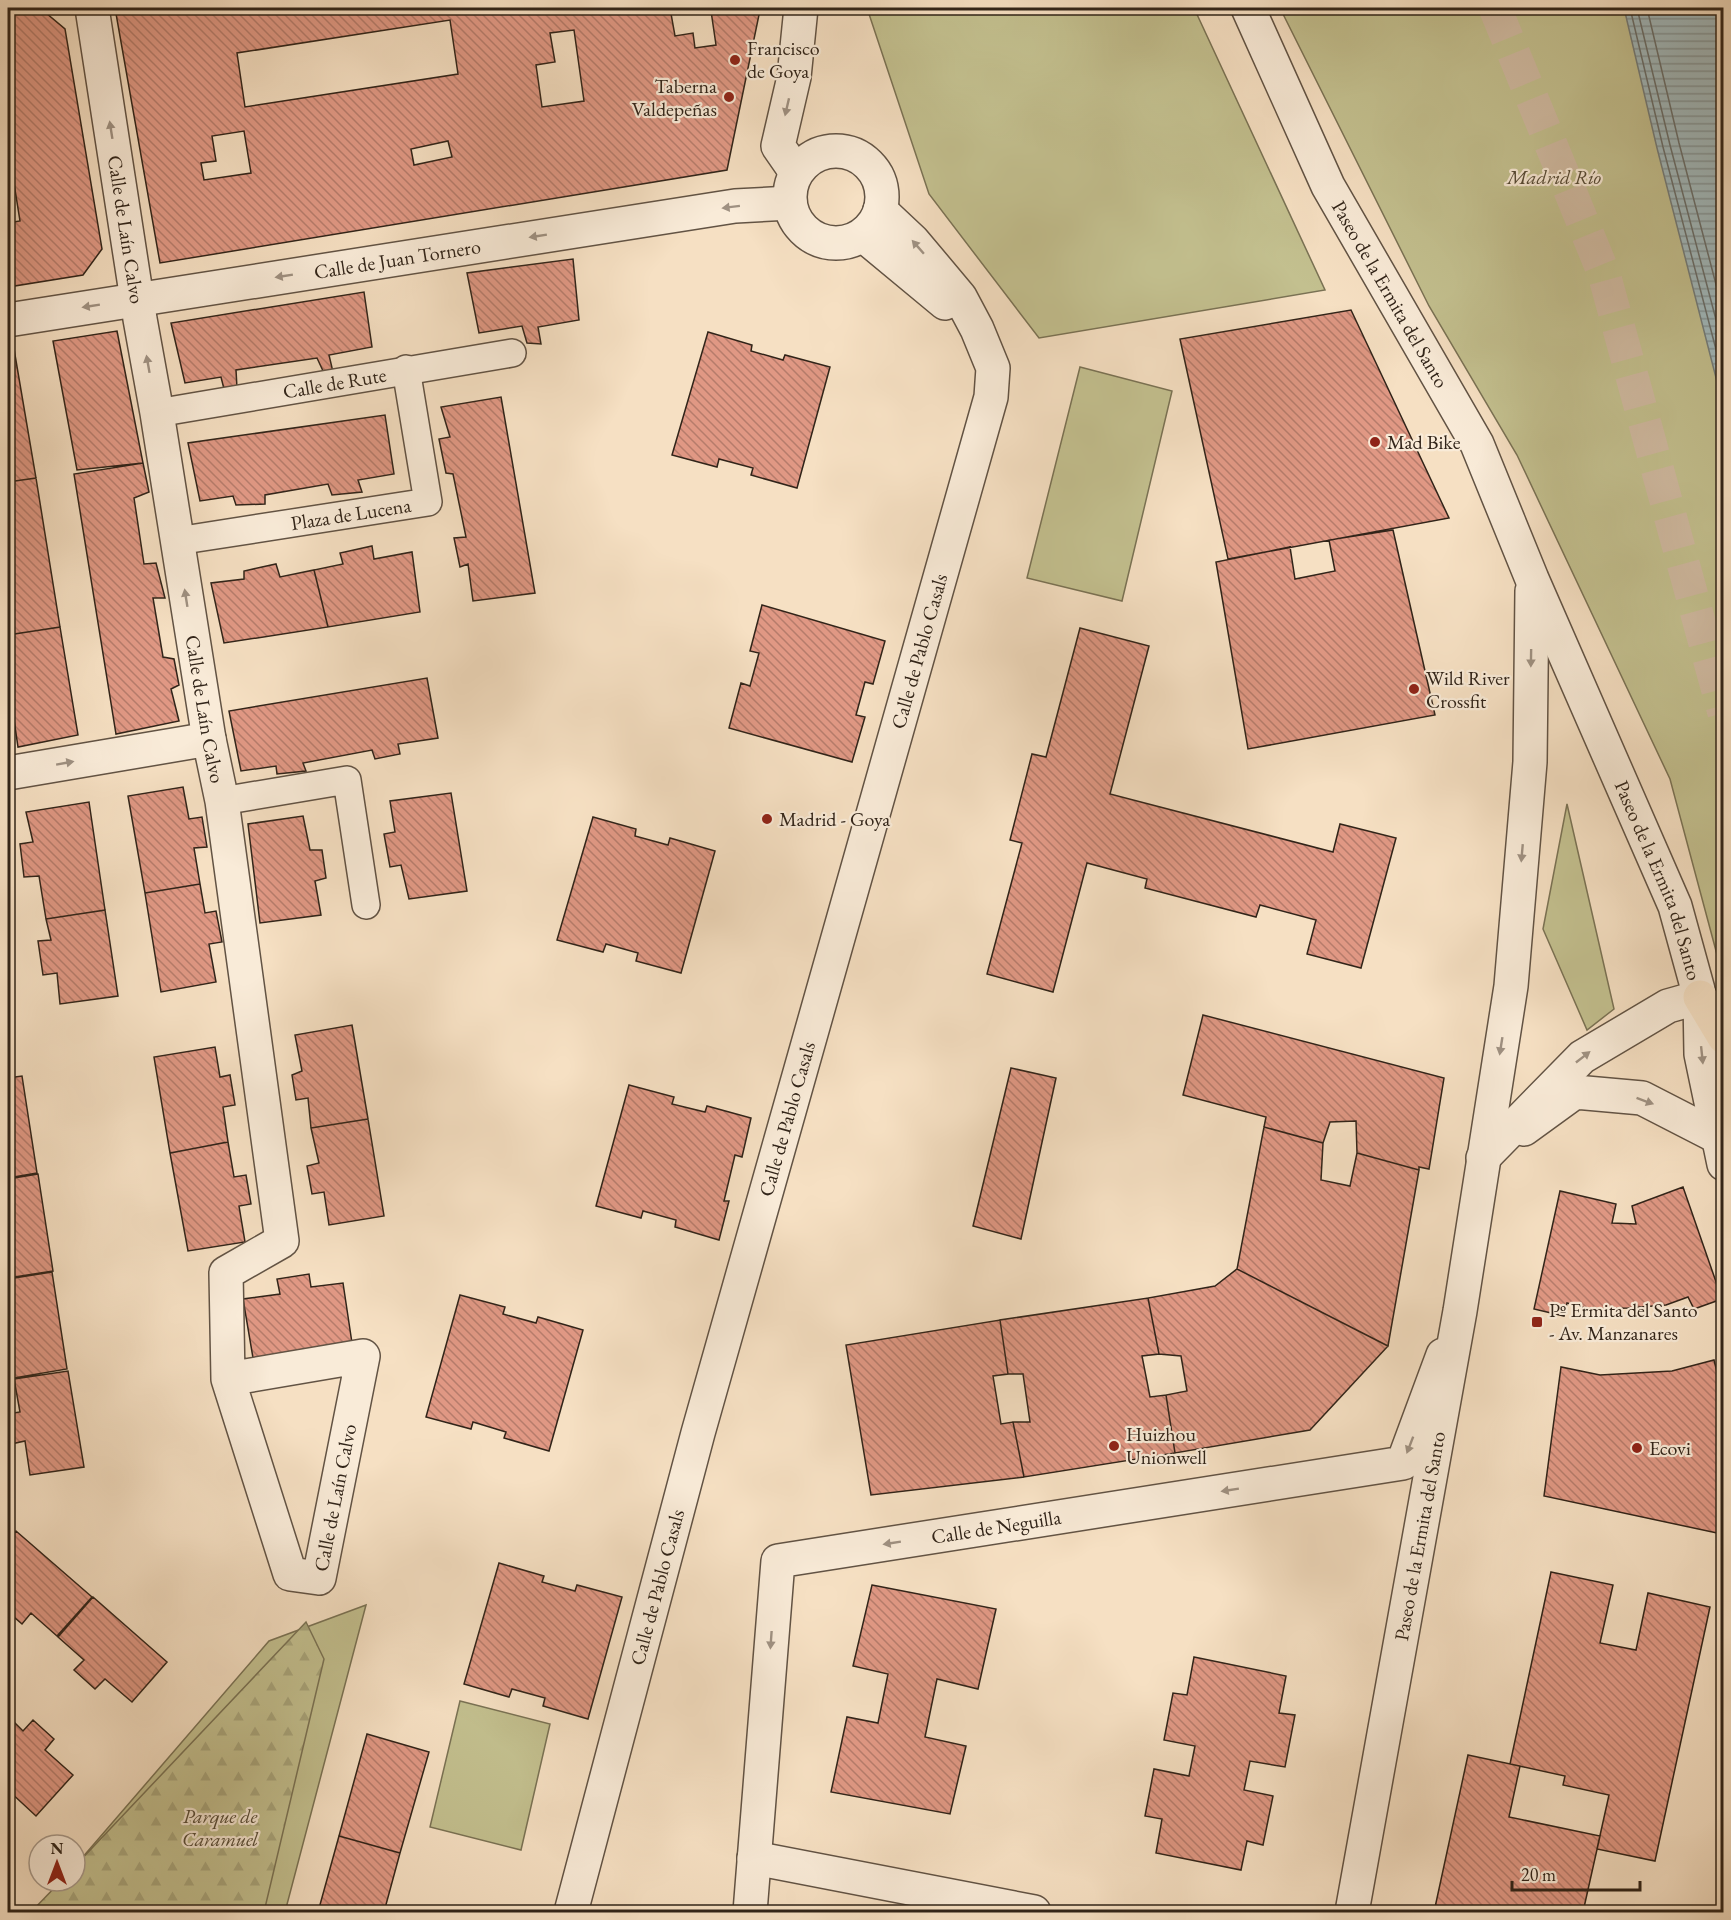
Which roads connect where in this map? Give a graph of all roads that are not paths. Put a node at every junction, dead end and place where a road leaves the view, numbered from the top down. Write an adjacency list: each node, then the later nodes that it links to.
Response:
1 (92, 8): 6 (street, Calle de Laín Calvo, one-way to 1)
2 (801, 8): 4 (street, one-way to 4)
3 (1248, 8): 12 (street, Paseo de la Ermita del Santo)
4 (793, 188): 5 (street); 5 (street); 6 (street, Calle de Juan Tornero, one-way to 6)
5 (872, 222): 24 (street, Calle de Pablo Casals)
6 (136, 299): 7 (street, Calle de Juan Tornero, one-way to 7); 10 (street, Calle de Laín Calvo, one-way to 6)
7 (8, 320)
8 (512, 352): 9 (street, Calle de Rute)
9 (406, 369): 10 (street, Calle de Rute); 11 (street, Plaza de Lucena)
10 (157, 412): 11 (street, Calle de Laín Calvo)
11 (177, 541): 13 (street, Calle de Laín Calvo, one-way to 11)
12 (1532, 579): 17 (street, Paseo de la Ermita del Santo); 20 (street, Paseo de la Ermita del Santo, one-way to 20)
13 (209, 739): 14 (street, one-way to 13); 15 (street, Calle de Laín Calvo)
14 (8, 773)
15 (222, 801): 16 (street); 22 (street, Calle de Laín Calvo)
16 (366, 905)
17 (1700, 997): 18 (highway); 19 (street, one-way to 19); 20 (street, Paseo de la Ermita del Santo, one-way to 17)
18 (1724, 1037)
19 (1720, 1150): 20 (street, one-way to 19)
20 (1483, 1158): 21 (street, Paseo de la Ermita del Santo)
21 (1460, 1311): 23 (street, Calle de Neguilla, one-way to 23); 27 (street, Paseo de la Ermita del Santo)
22 (228, 1379): 22 (street, Calle de Laín Calvo)
23 (754, 1858): 25 (street, Calle de Neguilla); 26 (street)
24 (571, 1912)
25 (750, 1912)
26 (1034, 1912)
27 (1352, 1912)

